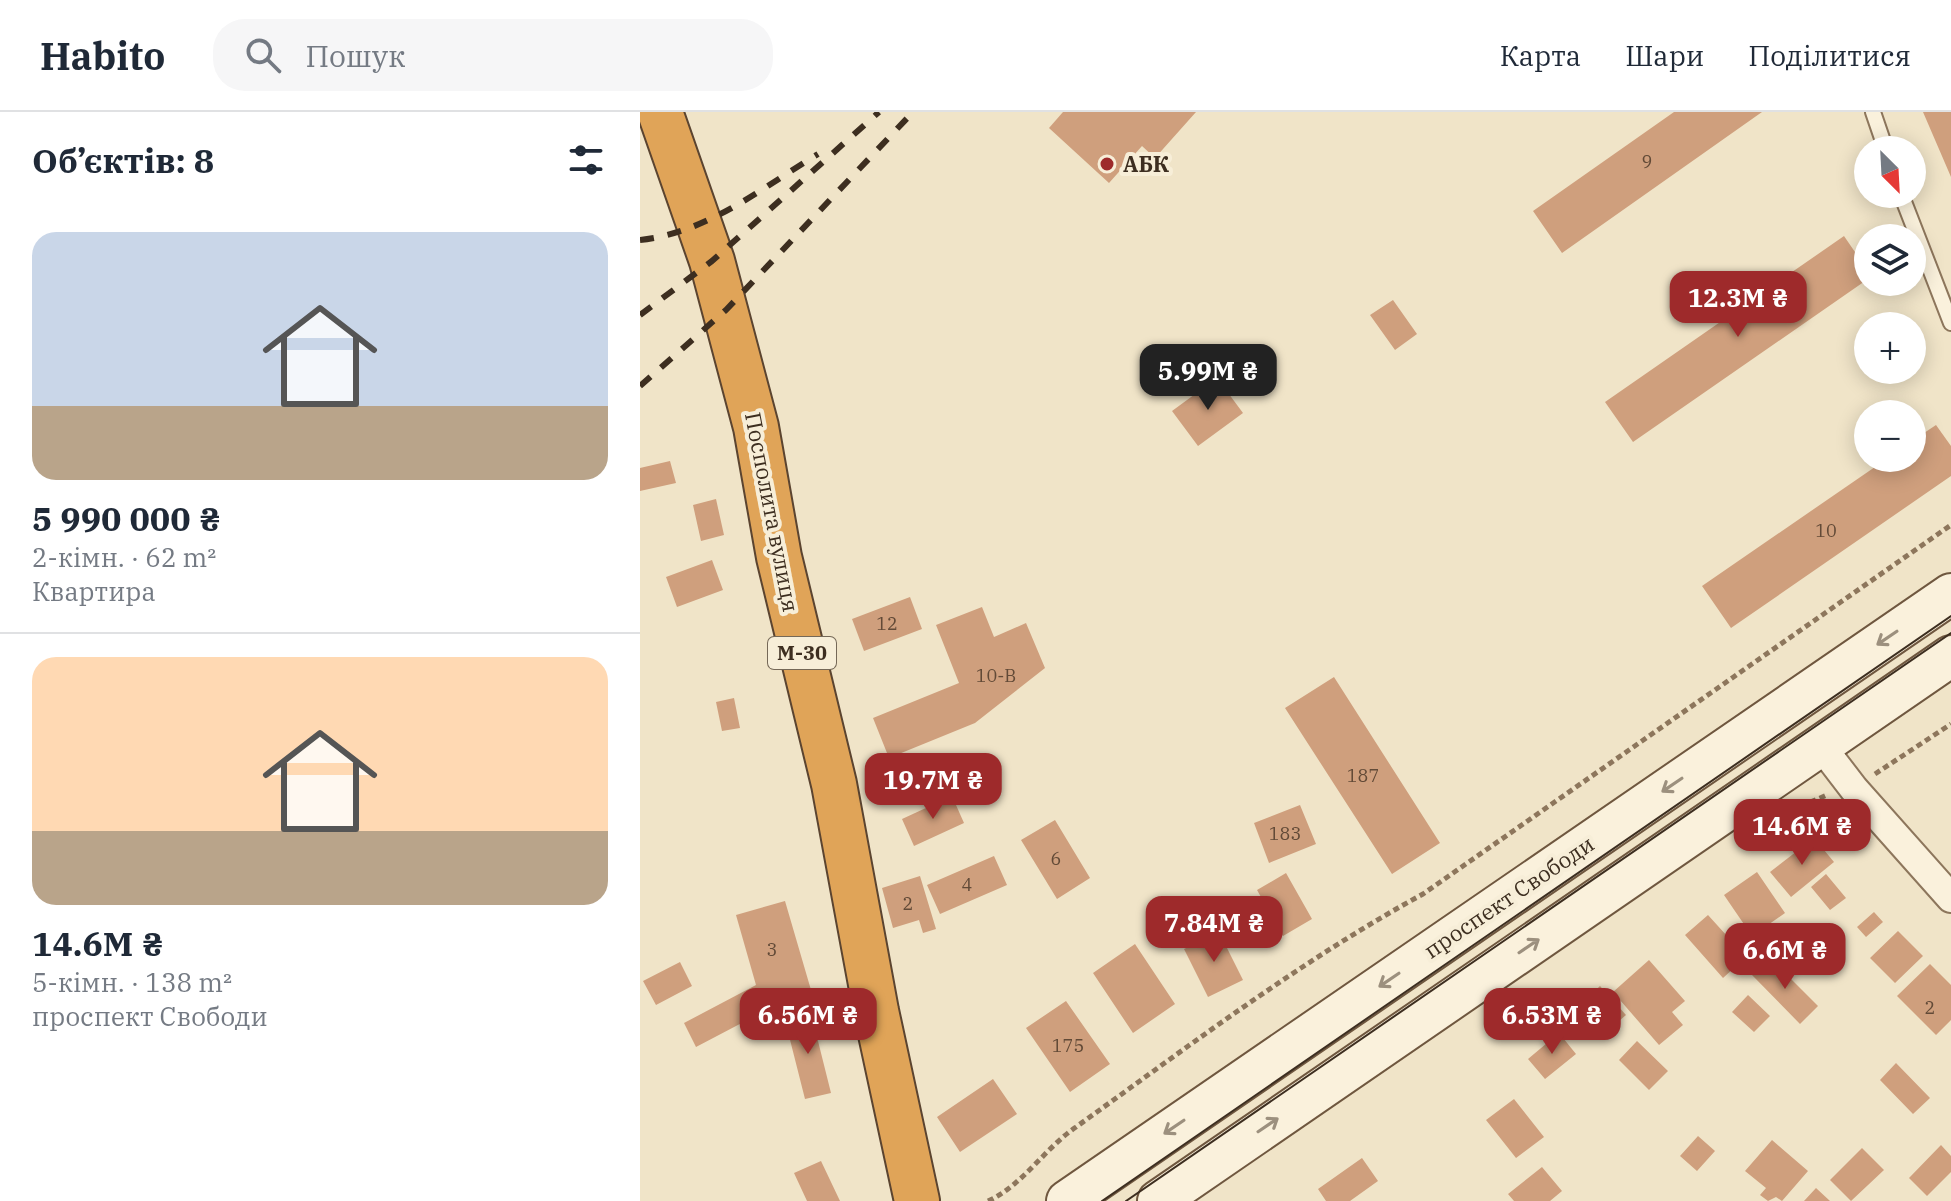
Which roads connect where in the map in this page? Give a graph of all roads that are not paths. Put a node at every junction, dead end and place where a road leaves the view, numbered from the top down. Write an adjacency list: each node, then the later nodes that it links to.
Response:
1 (660, 112): 10 (highway, Посполита вулиця / М-30)
2 (1873, 112): 3 (lane)
3 (1881, 136)
4 (1906, 208): 5 (lane)
5 (1951, 323)
6 (1951, 594): 11 (main road, проспект Свободи, one-way to 11)
7 (1951, 656): 8 (main road)
8 (1821, 746): 9 (street); 12 (main road, one-way to 8)
9 (1951, 898)
10 (917, 1201)
11 (1067, 1201)
12 (1158, 1201)

